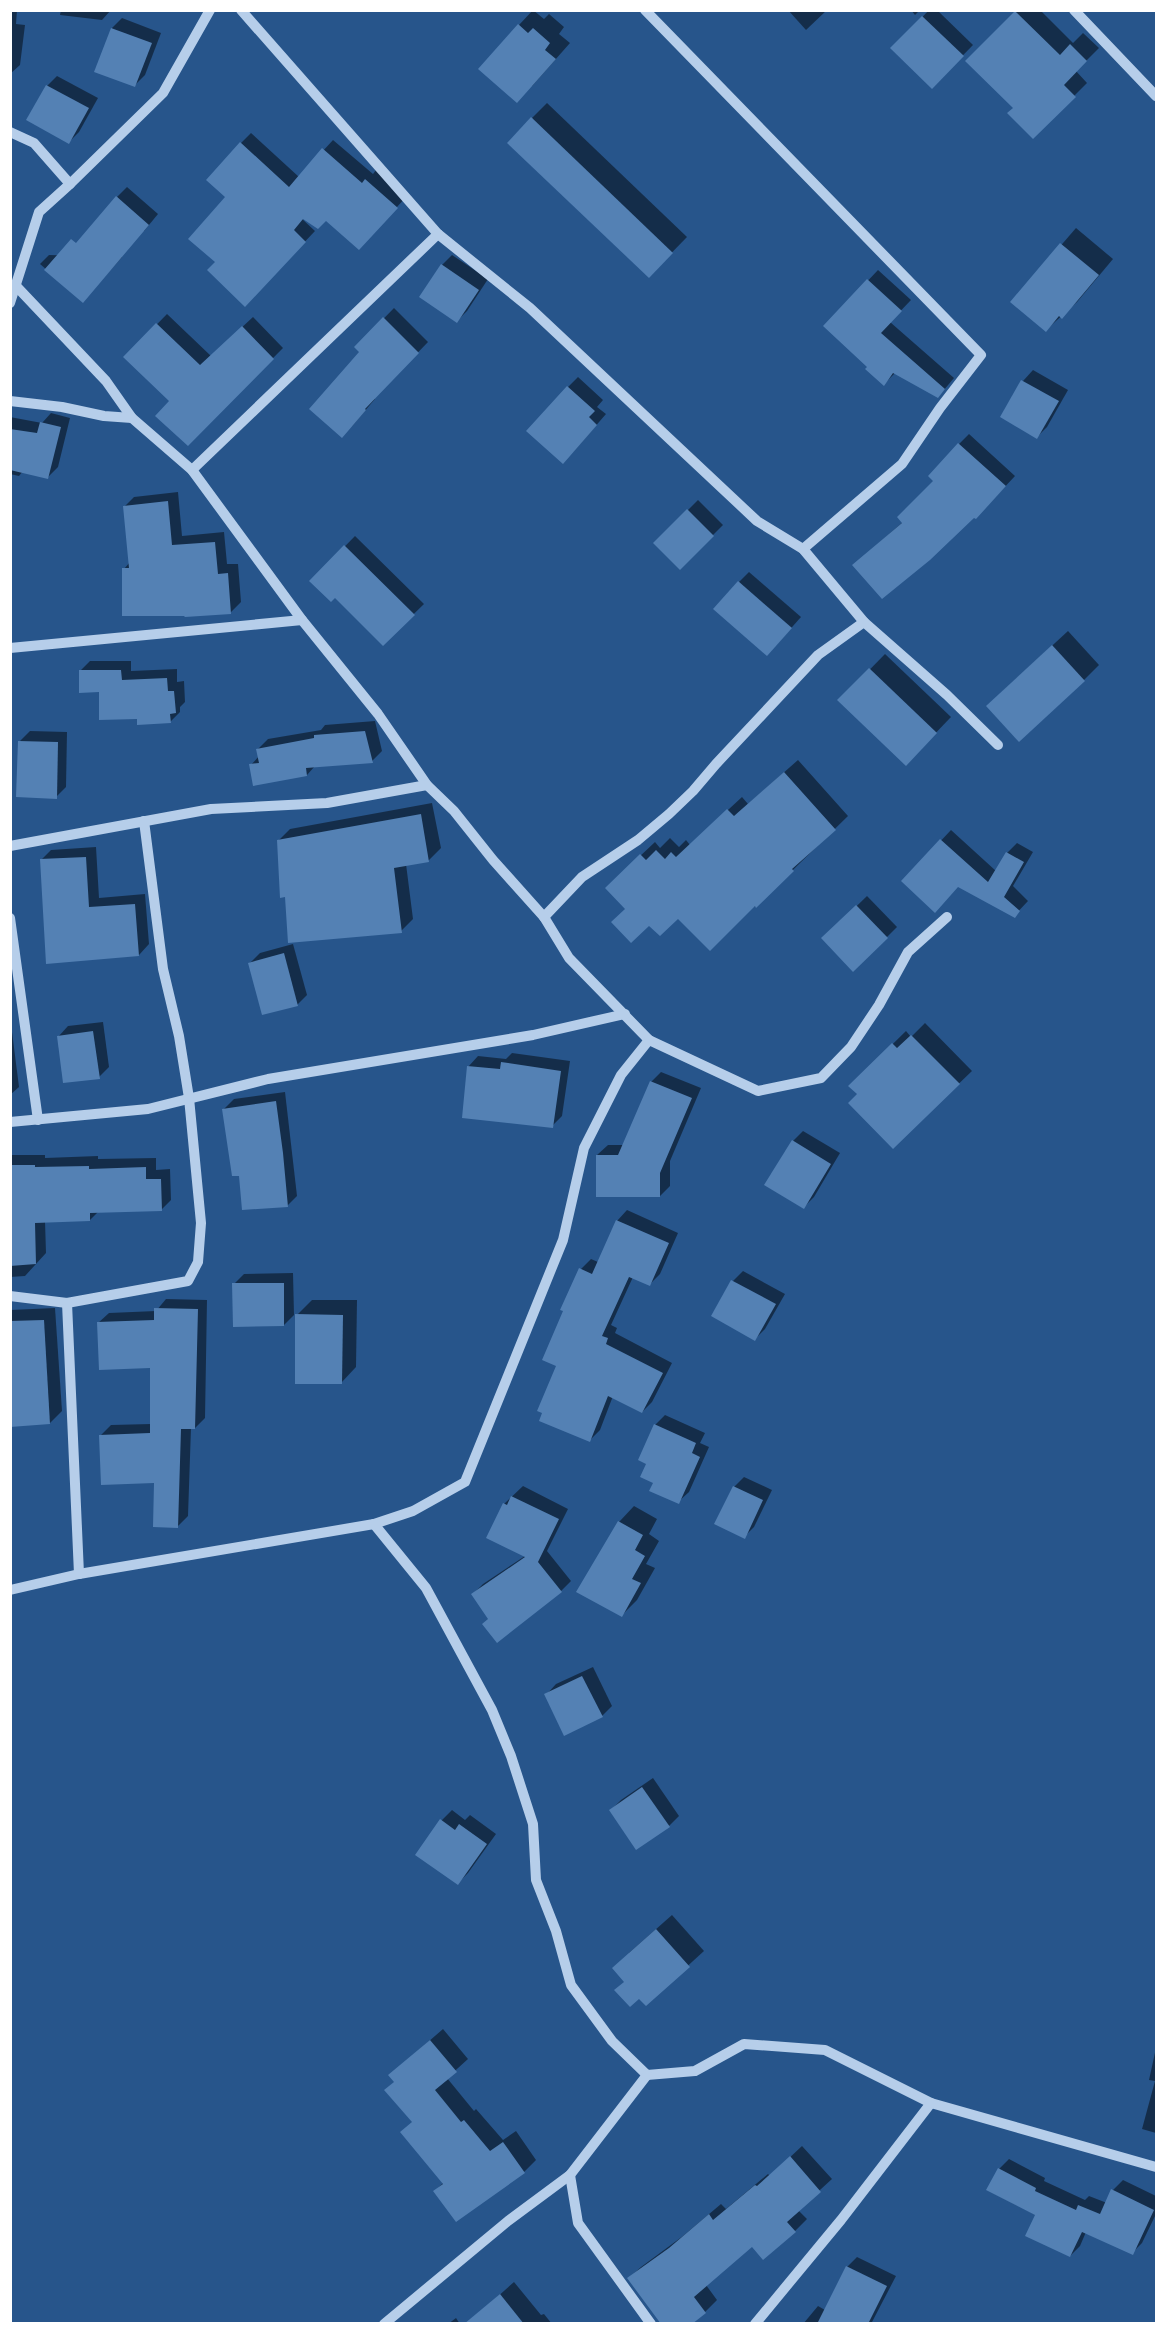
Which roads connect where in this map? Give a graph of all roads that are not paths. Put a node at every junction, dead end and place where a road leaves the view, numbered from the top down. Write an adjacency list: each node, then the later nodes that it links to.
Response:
1 (210, 10): 7 (street)
2 (241, 10): 8 (street)
3 (645, 10): 14 (street)
4 (1074, 10): 5 (street)
5 (1156, 96)
6 (10, 132): 7 (street)
7 (70, 184): 9 (street)
8 (438, 234): 13 (street); 14 (street)
9 (17, 287): 10 (street); 12 (street)
10 (10, 303)
11 (10, 401): 12 (street)
12 (132, 418): 13 (street)
13 (192, 470): 15 (street)
14 (803, 549): 16 (street)
15 (302, 620): 17 (street); 19 (street)
16 (864, 622): 18 (street); 22 (street)
17 (10, 648)
18 (998, 745)
19 (427, 785): 20 (street); 22 (street)
20 (144, 821): 21 (street); 27 (street)
21 (10, 846)
22 (544, 916): 25 (street)
23 (947, 916): 26 (street)
24 (10, 918): 28 (street)
25 (625, 1014): 26 (street); 27 (street)
26 (650, 1040): 32 (street)
27 (189, 1098): 28 (street); 31 (street)
28 (38, 1119): 29 (street)
29 (10, 1122)
30 (10, 1296): 31 (street)
31 (67, 1303): 33 (street)
32 (374, 1524): 33 (street); 35 (street)
33 (78, 1574): 34 (street)
34 (10, 1590)
35 (647, 2075): 36 (street); 38 (street)
36 (931, 2103): 37 (street); 41 (street)
37 (1156, 2167)
38 (570, 2175): 39 (street); 40 (street)
39 (384, 2324)
40 (651, 2324)
41 (755, 2324)

